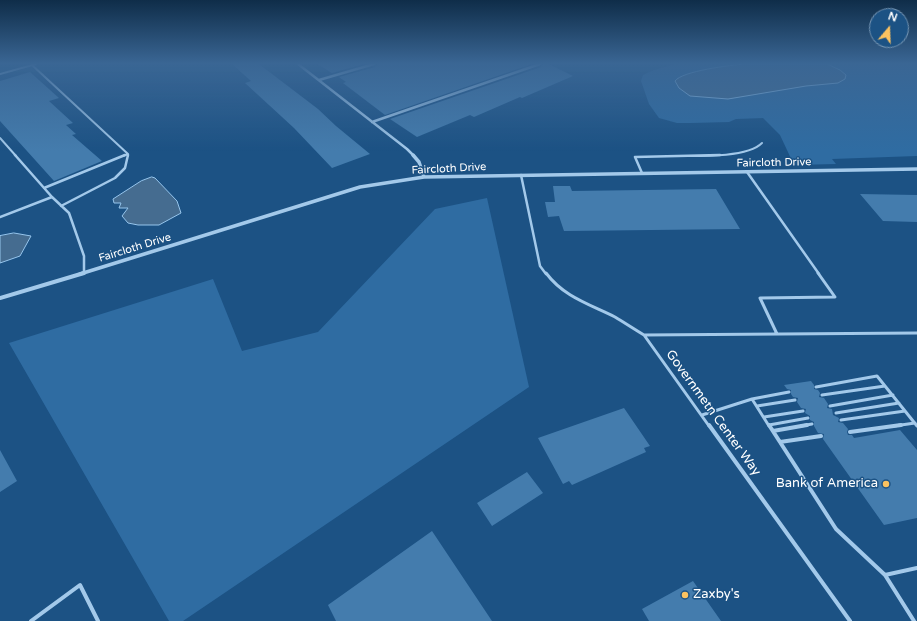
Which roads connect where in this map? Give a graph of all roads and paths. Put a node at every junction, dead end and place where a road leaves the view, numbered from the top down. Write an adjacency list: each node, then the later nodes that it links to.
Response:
1 (62, 93): 7 (lane)
2 (335, 93): 4 (street)
3 (456, 93): 4 (street)
4 (372, 122): 12 (street)
5 (0, 138): 13 (lane)
6 (762, 143): 10 (lane)
7 (128, 154): 13 (lane); 15 (lane)
8 (917, 169): 9 (street, Faircloth Drive)
9 (747, 172): 10 (street, Faircloth Drive); 19 (lane)
10 (642, 173): 11 (street, Faircloth Drive)
11 (521, 175): 12 (street, Faircloth Drive); 21 (lane)
12 (424, 177): 17 (street, Faircloth Drive)
13 (44, 188): 14 (lane)
14 (52, 197): 15 (lane); 16 (lane)
15 (61, 206): 17 (lane)
16 (0, 217)
17 (84, 273): 18 (street, Faircloth Drive)
18 (0, 298)
19 (777, 334): 20 (lane); 21 (lane)
20 (917, 334)
21 (644, 335): 35 (lane, Governmetn Center Way)
22 (885, 386): 23 (lane); 25 (lane); 26 (lane)
23 (816, 387)
24 (789, 392): 27 (lane)
25 (822, 395)
26 (893, 396): 29 (lane); 31 (lane)
27 (752, 399): 30 (lane); 35 (lane)
28 (795, 400): 30 (lane)
29 (899, 403): 33 (lane); 34 (lane)
30 (757, 406): 36 (lane)
31 (830, 406)
32 (803, 411): 36 (lane)
33 (905, 411): 38 (lane); 40 (lane)
34 (836, 413)
35 (702, 415): 50 (lane, Governmetn Center Way)
36 (764, 417): 41 (lane)
37 (808, 418): 41 (lane)
38 (841, 420)
39 (812, 424): 42 (lane)
40 (916, 424): 43 (lane)
41 (769, 425): 42 (lane)
42 (773, 431): 45 (lane)
43 (850, 432)
44 (821, 436): 45 (lane)
45 (780, 442): 47 (lane)
46 (917, 568): 47 (lane)
47 (885, 575): 51 (lane)
48 (31, 621): 49 (lane)
49 (98, 621)
50 (850, 621)
51 (914, 621)

